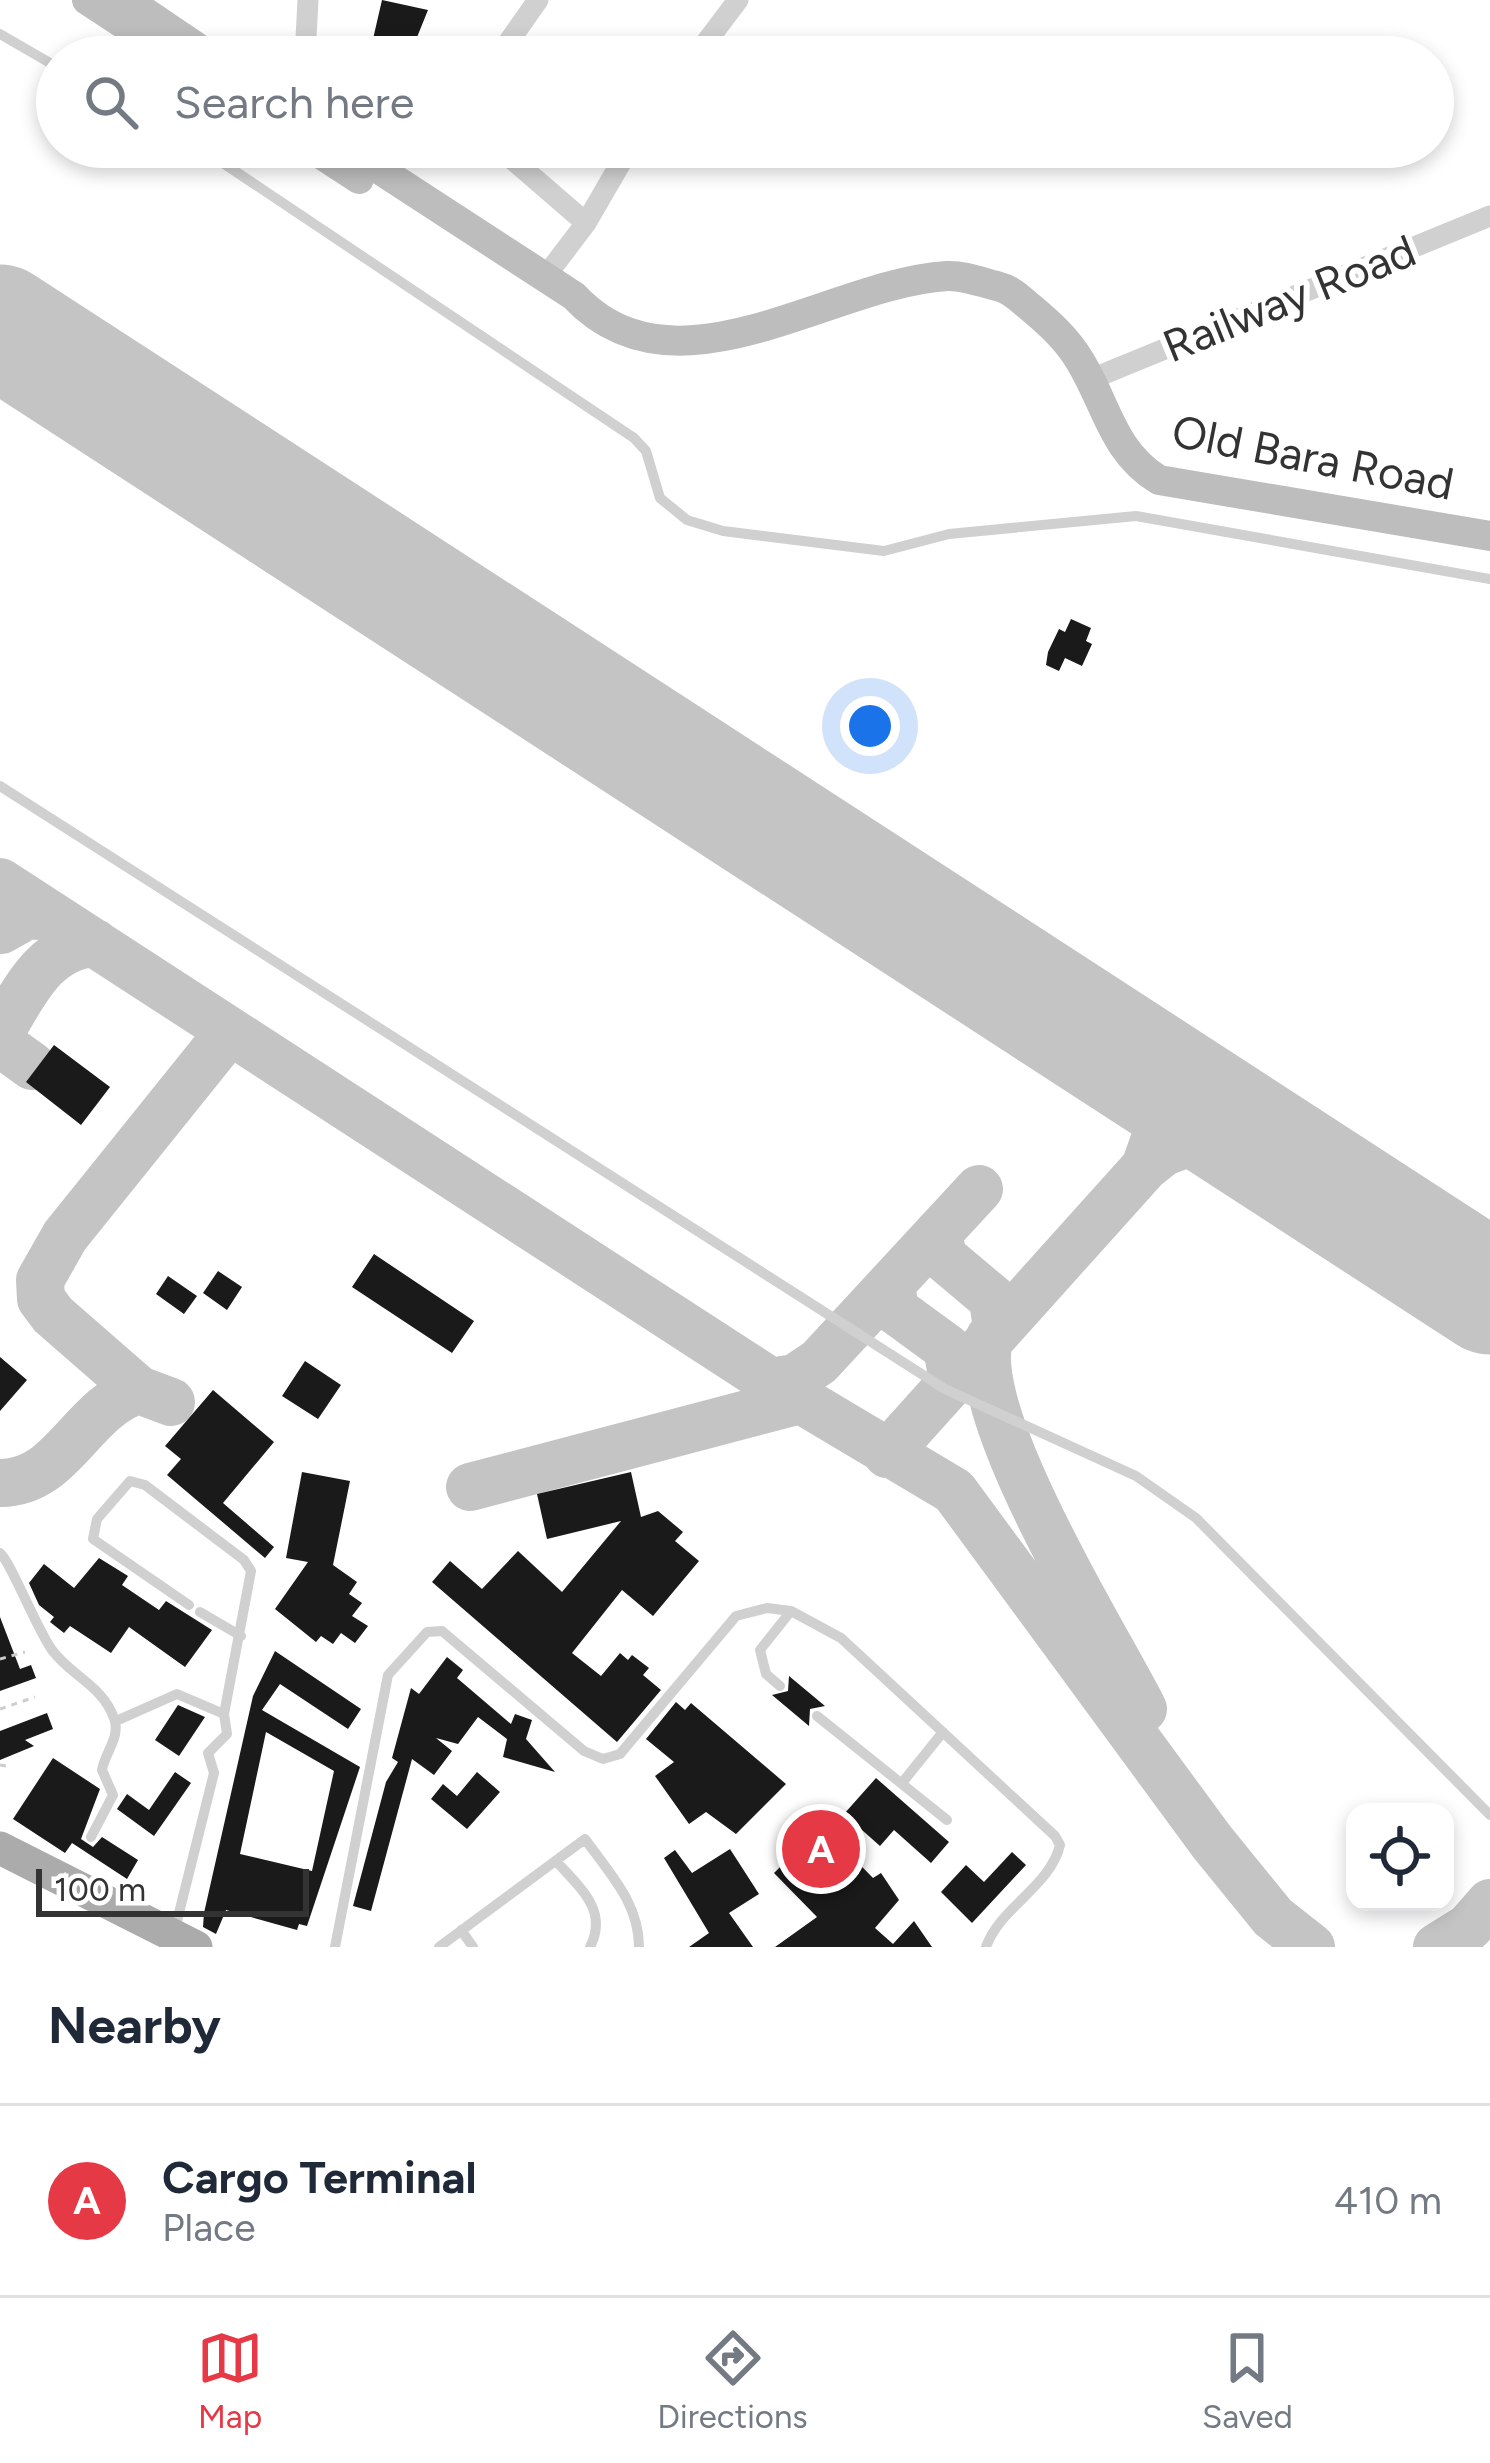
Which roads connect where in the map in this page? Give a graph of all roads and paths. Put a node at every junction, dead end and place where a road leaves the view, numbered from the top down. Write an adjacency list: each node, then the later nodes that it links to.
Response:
1 (87, 0): 7 (street)
2 (128, 0): 8 (street)
3 (308, 0): 9 (street)
4 (538, 0): 10 (street)
5 (738, 0): 11 (street)
6 (0, 34): 12 (lane)
7 (141, 36)
8 (180, 36)
9 (306, 36)
10 (512, 36)
11 (711, 36)
12 (36, 55)
13 (230, 168): 24 (lane)
14 (342, 168): 21 (street)
15 (377, 168): 20 (street, Old Bara Road)
16 (522, 168): 19 (street)
17 (618, 168): 19 (street)
18 (1490, 216): 22 (street, Railway Road)
19 (586, 223): 20 (street)
20 (545, 278): 21 (street, Old Bara Road)
21 (590, 314): 22 (street, Old Bara Road)
22 (1089, 380): 23 (street, Old Bara Road)
23 (1490, 536)
24 (1490, 579)
25 (0, 787): 39 (lane)
26 (0, 1553): 36 (lane)
27 (791, 1611): 31 (lane); 37 (lane); 46 (lane)
28 (241, 1636): 28 (lane); 34 (lane)
29 (25, 1652): 30 (path)
30 (0, 1659)
31 (780, 1686)
32 (34, 1697): 33 (path)
33 (0, 1708)
34 (224, 1714): 36 (lane); 45 (lane)
35 (818, 1715): 38 (lane)
36 (116, 1721): 41 (lane)
37 (943, 1732): 38 (lane); 51 (lane)
38 (902, 1783): 40 (lane)
39 (1490, 1815)
40 (946, 1820)
41 (91, 1838)
42 (0, 1847): 45 (main road)
43 (556, 1861): 44 (lane); 49 (lane); 50 (lane)
44 (461, 1930): 47 (lane); 48 (lane)
45 (184, 1941)
46 (335, 1947)
47 (439, 1947)
48 (473, 1947)
49 (590, 1947)
50 (638, 1947)
51 (986, 1947)

